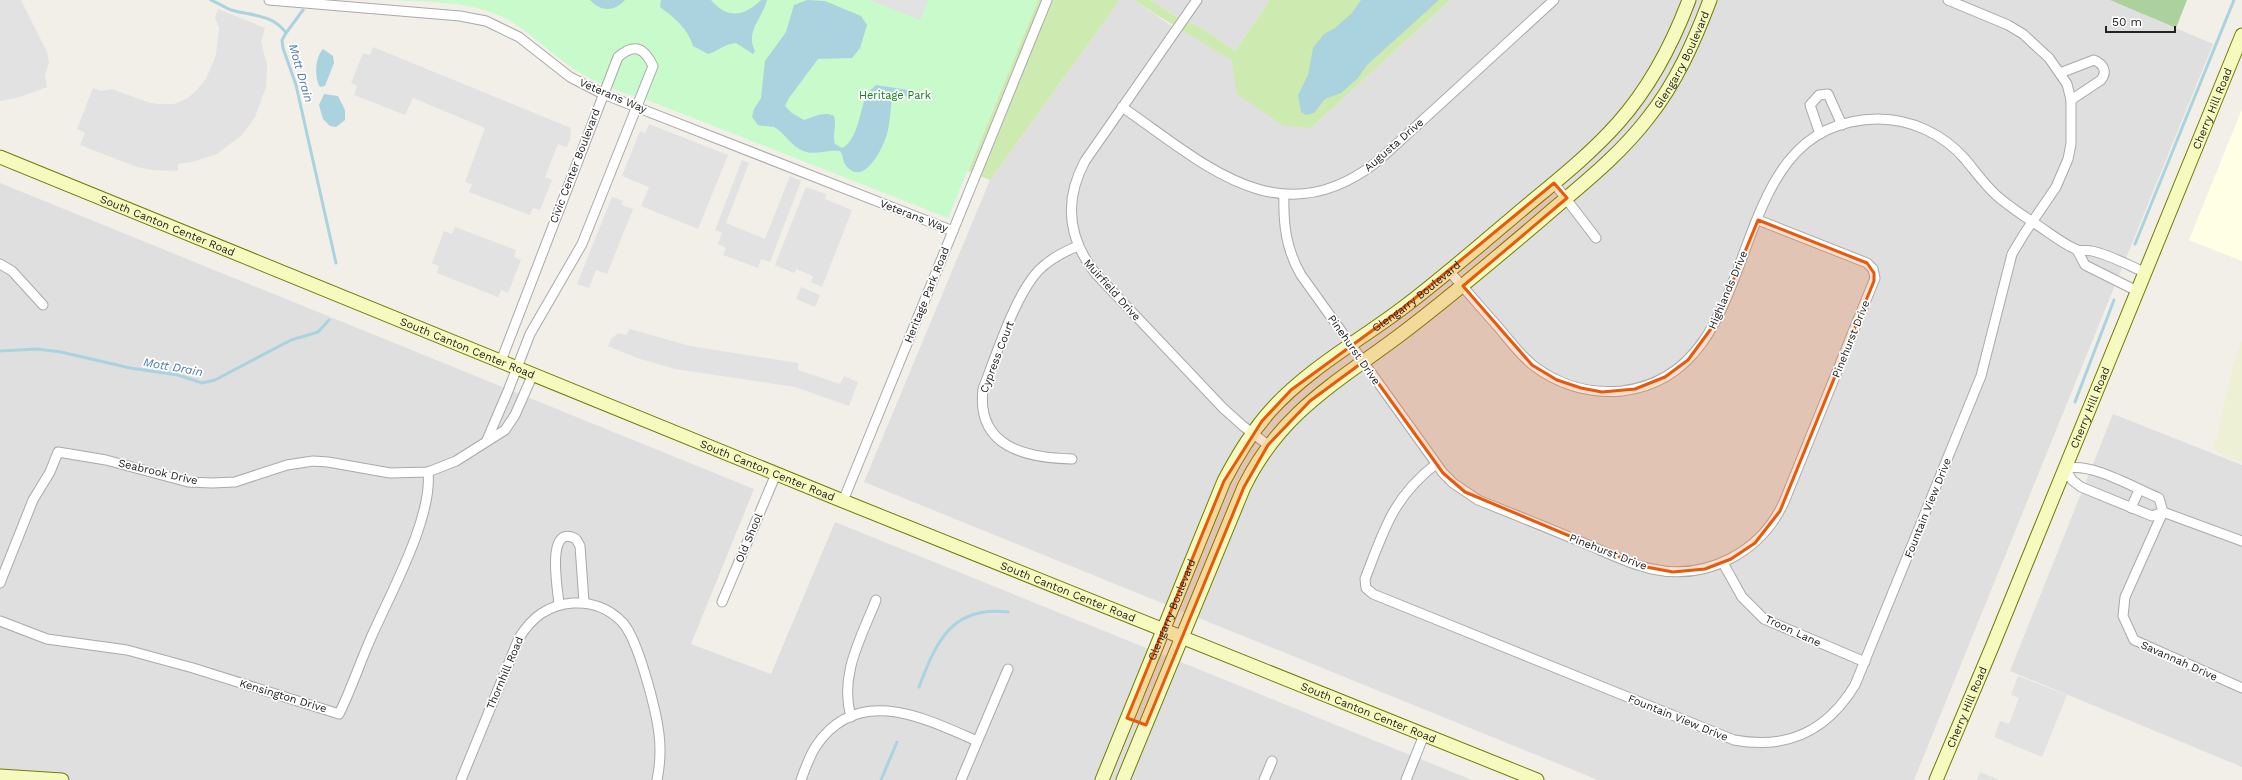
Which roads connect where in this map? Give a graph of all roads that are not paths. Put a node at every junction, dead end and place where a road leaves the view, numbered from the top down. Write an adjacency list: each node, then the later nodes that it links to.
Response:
1 (269, 0): 10 (street, Veterans Way)
2 (1047, 0): 24 (street, Heritage Park Road)
3 (1197, 0): 14 (street, Muirfield Drive)
4 (1554, 0): 20 (street, Augusta Drive)
5 (1689, 0): 12 (main road, Glengarry Boulevard)
6 (1710, 0): 15 (main road, Glengarry Boulevard)
7 (1948, 0): 9 (street, Fountain View Drive)
8 (2242, 35): 30 (main road, Cherry Hill Road)
9 (2060, 73): 11 (street, Fountain View Drive); 11 (street)
10 (603, 94): 13 (street, Veterans Way); 13 (street, Civic Center Boulevard); 35 (street, Civic Center Boulevard)
11 (2071, 100): 23 (street, Fountain View Drive)
12 (1634, 104): 15 (main road, Glengarry Boulevard); 19 (main road, Glengarry Boulevard)
13 (636, 107): 24 (street, Veterans Way); 37 (street, Civic Center Boulevard)
14 (1122, 107): 20 (street, Augusta Drive); 26 (street, Muirfield Drive)
15 (1649, 117): 21 (main road, Glengarry Boulevard)
16 (1842, 125): 17 (street, Highlands Drive); 17 (street); 23 (street, Highlands Drive)
17 (1820, 134): 22 (street, Highlands Drive)
18 (0, 157): 35 (main road, South Canton Center Road)
19 (1554, 183): 21 (street); 29 (main road, Glengarry Boulevard)
20 (1284, 194): 34 (street, Pinehurst Drive)
21 (1566, 198): 25 (street); 31 (main road, Glengarry Boulevard)
22 (1758, 220): 31 (street, Highlands Drive); 54 (street, Pinehurst Drive)
23 (2032, 222): 27 (street, Highlands Drive); 63 (street, Fountain View Drive)
24 (953, 231): 48 (street, Heritage Park Road)
25 (1596, 238)
26 (1078, 246): 39 (street, Muirfield Drive); 42 (street, Cypress Court)
27 (2077, 250): 30 (street, Highlands Drive); 32 (street, Highlands Drive)
28 (0, 264): 33 (street)
29 (1449, 271): 31 (street, Highlands Drive); 34 (main road, Glengarry Boulevard)
30 (2144, 272): 32 (main road, Cherry Hill Road)
31 (1463, 286): 36 (main road, Glengarry Boulevard)
32 (2137, 291): 44 (main road, Cherry Hill Road)
33 (43, 305)
34 (1351, 346): 36 (street, Pinehurst Drive); 39 (main road, Glengarry Boulevard)
35 (501, 361): 37 (main road, South Canton Center Road)
36 (1362, 362): 41 (main road, Glengarry Boulevard); 43 (street, Pinehurst Drive)
37 (517, 368): 38 (main road, South Canton Center Road); 40 (street)
38 (533, 374): 40 (street, Seabrook Drive); 46 (main road, South Canton Center Road)
39 (1253, 434): 41 (street, Muirfield Drive); 49 (main road, Glengarry Boulevard)
40 (487, 440): 45 (street, Seabrook Drive)
41 (1268, 445): 50 (main road, Glengarry Boulevard)
42 (1072, 459)
43 (1436, 464): 54 (street, Pinehurst Drive); 63 (street, Fountain View Drive)
44 (2065, 469): 47 (street); 51 (street); 83 (main road, Cherry Hill Road)
45 (428, 472): 55 (street, Seabrook Drive); 60 (street, Kensington Drive)
46 (776, 474): 48 (main road, South Canton Center Road); 58 (street, Old Shool)
47 (2139, 490): 51 (street); 52 (street)
48 (843, 501): 61 (main road, South Canton Center Road)
49 (1216, 501): 50 (main road); 61 (main road, Glengarry Boulevard)
50 (1235, 508): 62 (main road, Glengarry Boulevard)
51 (2131, 508): 52 (street)
52 (2163, 512): 53 (street); 65 (street, Savannah Drive)
53 (2242, 541)
54 (1723, 563): 63 (street, Troon Lane)
55 (0, 583)
56 (876, 600): 66 (street)
57 (584, 602): 59 (street, Thornhill Road); 59 (street); 75 (street)
58 (722, 602)
59 (559, 604): 74 (street, Thornhill Road)
60 (0, 620)
61 (1164, 629): 62 (main road, South Canton Center Road); 67 (main road, Glengarry Boulevard)
62 (1182, 637): 68 (main road, Glengarry Boulevard); 69 (main road, South Canton Center Road)
63 (1865, 662)
64 (1008, 669): 70 (street)
65 (2242, 688)
66 (850, 717): 70 (street); 76 (street)
67 (1127, 718): 68 (main road); 78 (main road, Glengarry Boulevard)
68 (1146, 726): 79 (main road, Glengarry Boulevard)
69 (1424, 735): 81 (street); 82 (main road, South Canton Center Road)
70 (977, 741): 77 (street)
71 (1272, 761): 80 (street)
72 (0, 776): 73 (main road)
73 (56, 780)
74 (461, 780)
75 (657, 780)
76 (801, 780)
77 (961, 780)
78 (1102, 780)
79 (1123, 780)
80 (1264, 780)
81 (1406, 780)
82 (1537, 780)
83 (1936, 780)

